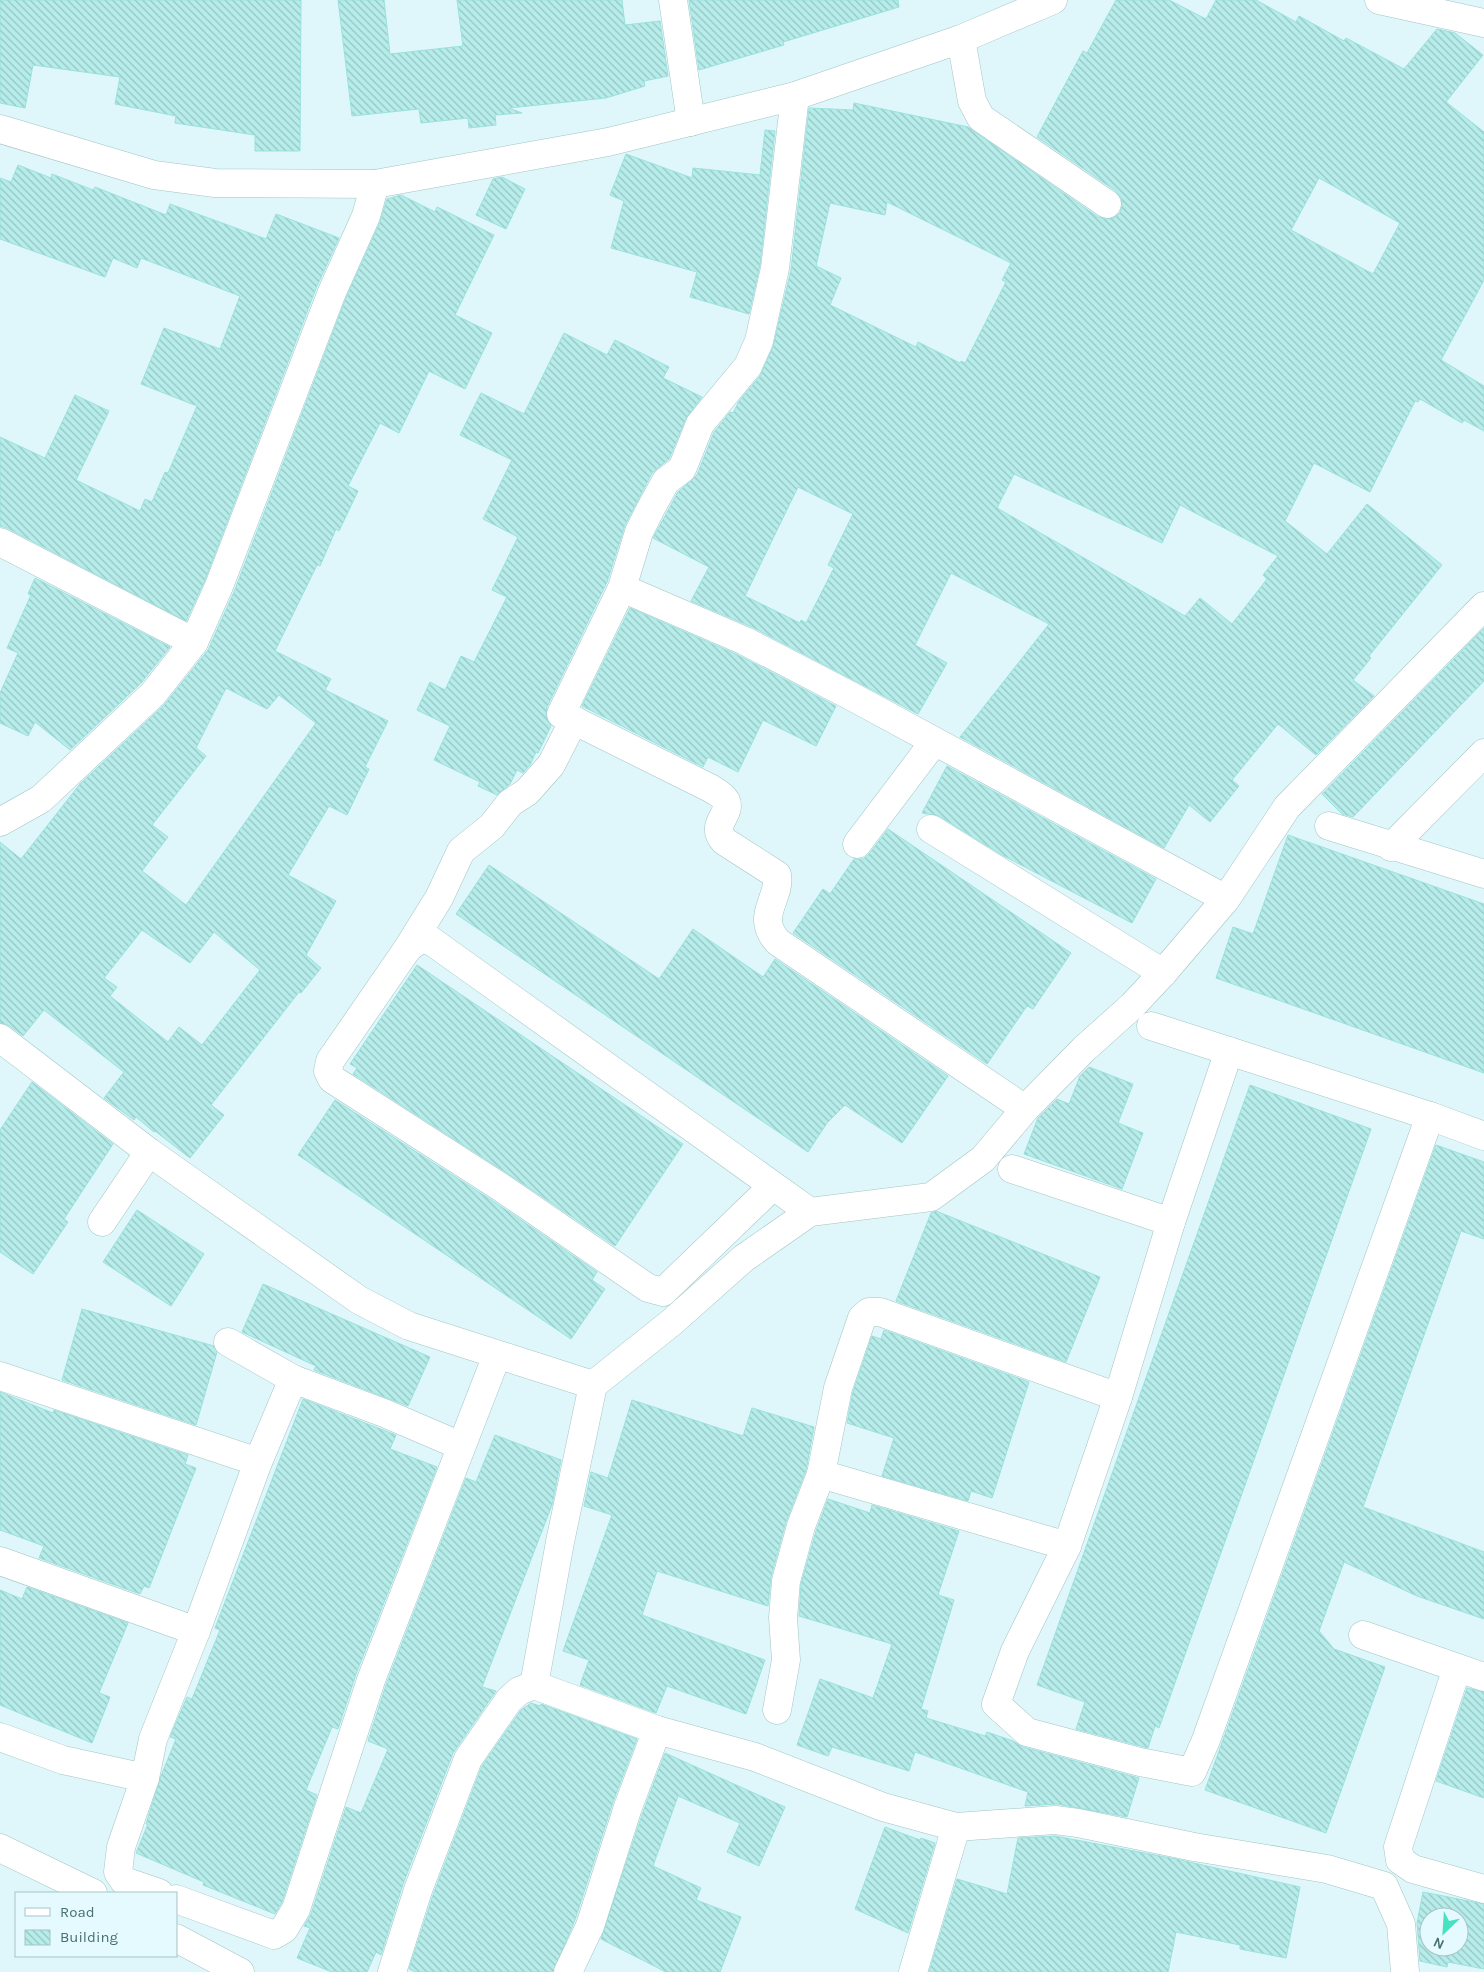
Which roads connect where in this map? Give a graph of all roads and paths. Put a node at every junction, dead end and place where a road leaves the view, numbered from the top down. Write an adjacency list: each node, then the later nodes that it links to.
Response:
1 (673, 0): 7 (street)
2 (1053, 0): 5 (street)
3 (1380, 0): 4 (street)
4 (1484, 23)
5 (961, 39): 6 (street); 10 (street)
6 (796, 96): 7 (street); 12 (street)
7 (691, 122): 9 (street)
8 (0, 130): 9 (street)
9 (374, 184): 14 (street)
10 (1107, 204)
11 (0, 542): 14 (street)
12 (622, 588): 15 (street); 16 (street)
13 (1484, 606): 24 (street)
14 (194, 642): 18 (street)
15 (574, 720): 25 (street); 30 (street)
16 (934, 742): 21 (street); 24 (street)
17 (1484, 753): 22 (street)
18 (0, 822)
19 (1329, 826): 22 (street)
20 (931, 829): 26 (street)
21 (857, 844)
22 (1391, 847): 23 (street)
23 (1484, 874)
24 (1226, 899): 26 (street)
25 (408, 948): 35 (street); 35 (street)
26 (1163, 973): 30 (street)
27 (1151, 1026): 29 (street)
28 (3, 1045): 33 (street)
29 (1229, 1051): 31 (street); 38 (street)
30 (1025, 1108): 36 (street)
31 (1430, 1116): 32 (street); 48 (street)
32 (1484, 1136)
33 (148, 1152): 37 (street); 40 (street)
34 (1012, 1169): 38 (street)
35 (773, 1186): 36 (street)
36 (810, 1212): 43 (street)
37 (102, 1222)
38 (1171, 1222): 44 (street)
39 (228, 1342): 42 (street)
40 (497, 1355): 43 (street); 45 (street)
41 (0, 1376): 46 (street)
42 (293, 1379): 45 (street); 46 (street)
43 (593, 1385): 54 (street)
44 (1118, 1397): 47 (street); 48 (street)
45 (461, 1446): 64 (street)
46 (258, 1462): 50 (street)
47 (821, 1474): 48 (street); 55 (street)
48 (1066, 1546)
49 (0, 1561): 50 (street)
50 (196, 1631): 58 (street)
51 (1363, 1634): 52 (street)
52 (1457, 1668): 53 (street); 61 (street)
53 (1484, 1677)
54 (534, 1685): 56 (street); 67 (street)
55 (777, 1710)
56 (657, 1730): 59 (street); 68 (street)
57 (0, 1737): 58 (street)
58 (145, 1778): 63 (street)
59 (956, 1827): 69 (street); 70 (street)
60 (0, 1848): 62 (street)
61 (1484, 1889)
62 (91, 1892)
63 (156, 1892)
64 (178, 1900)
65 (178, 1939): 66 (street)
66 (240, 1972)
67 (392, 1972)
68 (568, 1972)
69 (913, 1972)
70 (1405, 1972)

